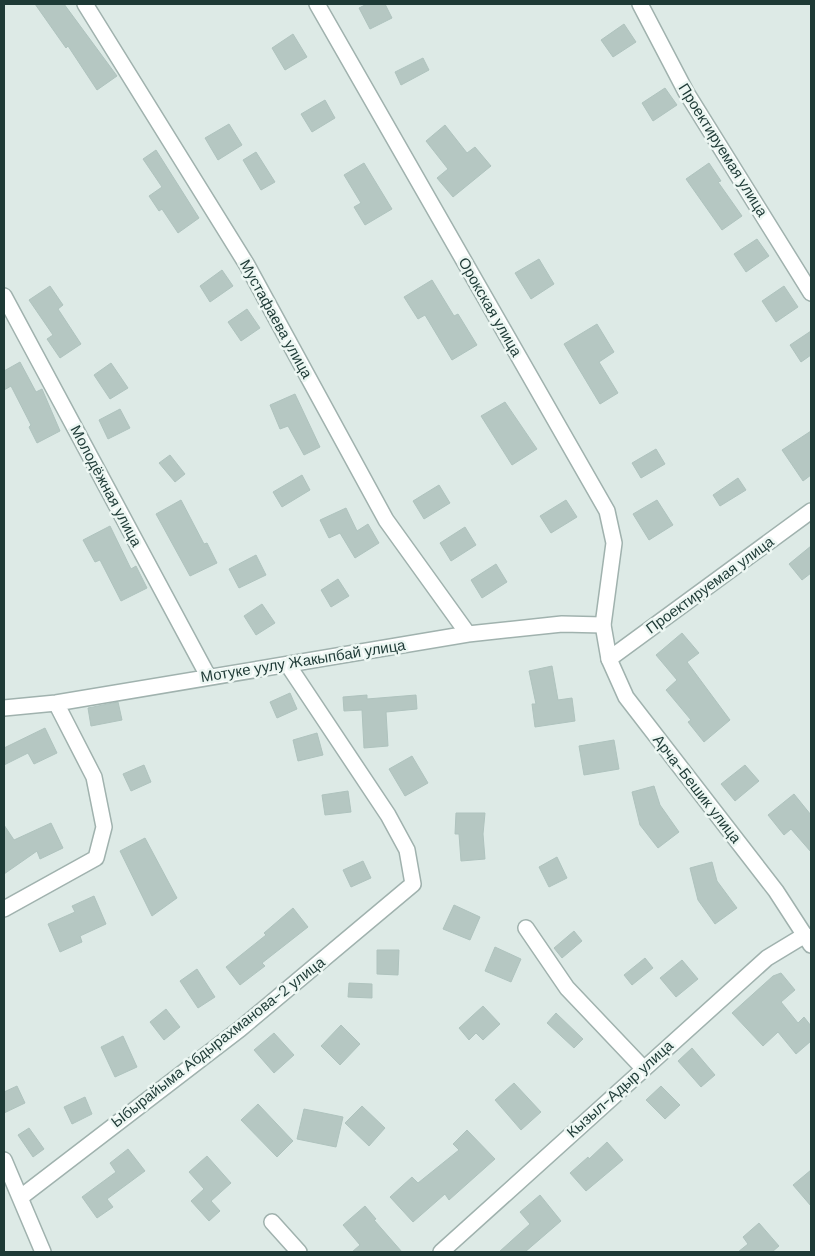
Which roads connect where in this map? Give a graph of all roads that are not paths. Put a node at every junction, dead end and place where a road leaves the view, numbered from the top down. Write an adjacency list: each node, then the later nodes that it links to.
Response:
1 (85, 4): 8 (street, Мустафаева улица)
2 (317, 4): 7 (street, Орокская улица)
3 (640, 4): 4 (street, Проектируемая улица)
4 (811, 293)
5 (4, 296): 11 (street, Молодёжная улица)
6 (811, 512): 9 (street, Проектируемая улица)
7 (602, 625): 8 (street, Мотуке уулу Жакыпбай улица); 9 (street, Арча-Бешик улица)
8 (468, 634): 10 (street, Мотуке уулу Жакыпбай улица)
9 (609, 659): 16 (street, Арча-Бешик улица)
10 (288, 664): 11 (street, Мотуке уулу Жакыпбай улица); 19 (street, Ыбырайыма Абдырахманова-2 улица)
11 (208, 676): 12 (street, Мотуке уулу Жакыпбай улица)
12 (56, 703): 13 (street, Мотуке уулу Жакыпбай улица); 14 (street)
13 (4, 708)
14 (4, 909)
15 (526, 928): 17 (street)
16 (808, 940): 17 (street, Кызыл-Адыр улица)
17 (643, 1068): 23 (street, Кызыл-Адыр улица)
18 (4, 1160): 19 (street)
19 (21, 1197): 21 (street)
20 (272, 1222): 22 (street)
21 (42, 1252)
22 (299, 1252)
23 (441, 1252)

